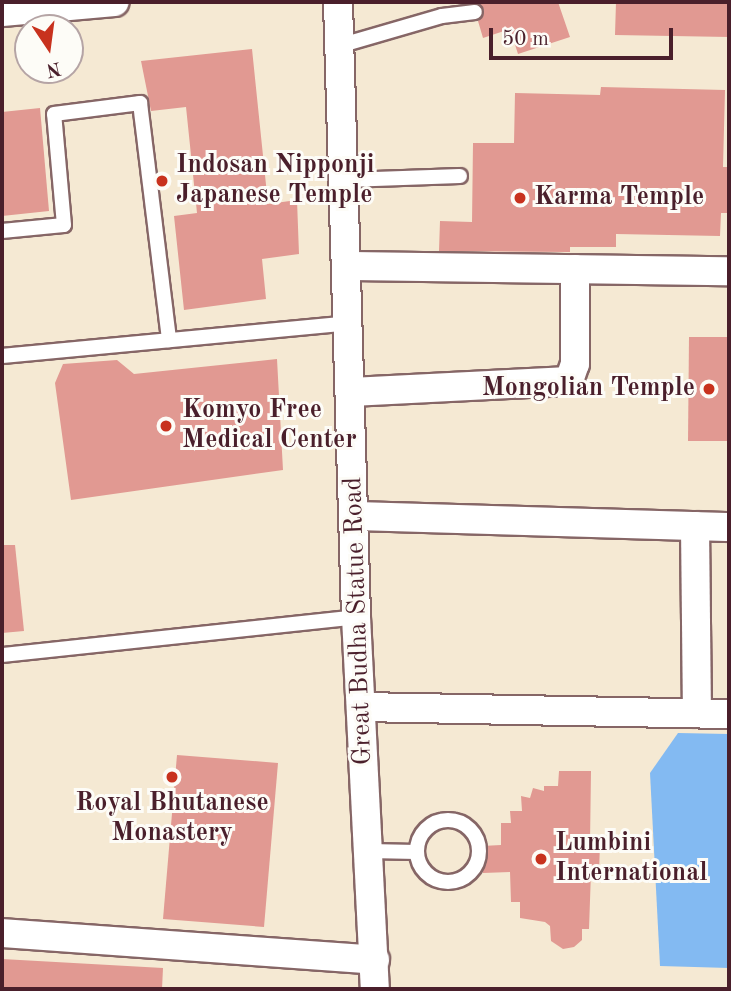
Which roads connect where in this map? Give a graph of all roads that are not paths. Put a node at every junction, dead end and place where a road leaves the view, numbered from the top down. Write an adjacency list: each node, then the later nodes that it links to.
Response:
1 (115, 2): 4 (street)
2 (338, 2): 6 (street, Great Budha Statue Road)
3 (440, 9): 5 (lane); 6 (lane)
4 (2, 12)
5 (475, 12)
6 (342, 45): 8 (street, Great Budha Statue Road)
7 (460, 176): 8 (lane)
8 (346, 180): 10 (street, Great Budha Statue Road)
9 (2, 231): 14 (lane)
10 (348, 266): 11 (street); 13 (street, Great Budha Statue Road)
11 (575, 269): 12 (street); 16 (street)
12 (729, 271)
13 (349, 323): 14 (lane); 16 (street, Great Budha Statue Road)
14 (169, 340): 15 (lane)
15 (2, 356)
16 (351, 391): 17 (street, Great Budha Statue Road)
17 (354, 516): 18 (street); 20 (street, Great Budha Statue Road)
18 (695, 526): 19 (street); 23 (street)
19 (729, 527)
20 (356, 617): 21 (lane); 22 (street, Great Budha Statue Road)
21 (2, 655)
22 (362, 707): 23 (street); 25 (street, Great Budha Statue Road)
23 (697, 713): 24 (street)
24 (729, 714)
25 (369, 851): 26 (lane); 28 (street, Great Budha Statue Road)
26 (416, 852): 26 (lane)
27 (2, 933): 28 (street)
28 (375, 960): 29 (street, Great Budha Statue Road)
29 (375, 989)

